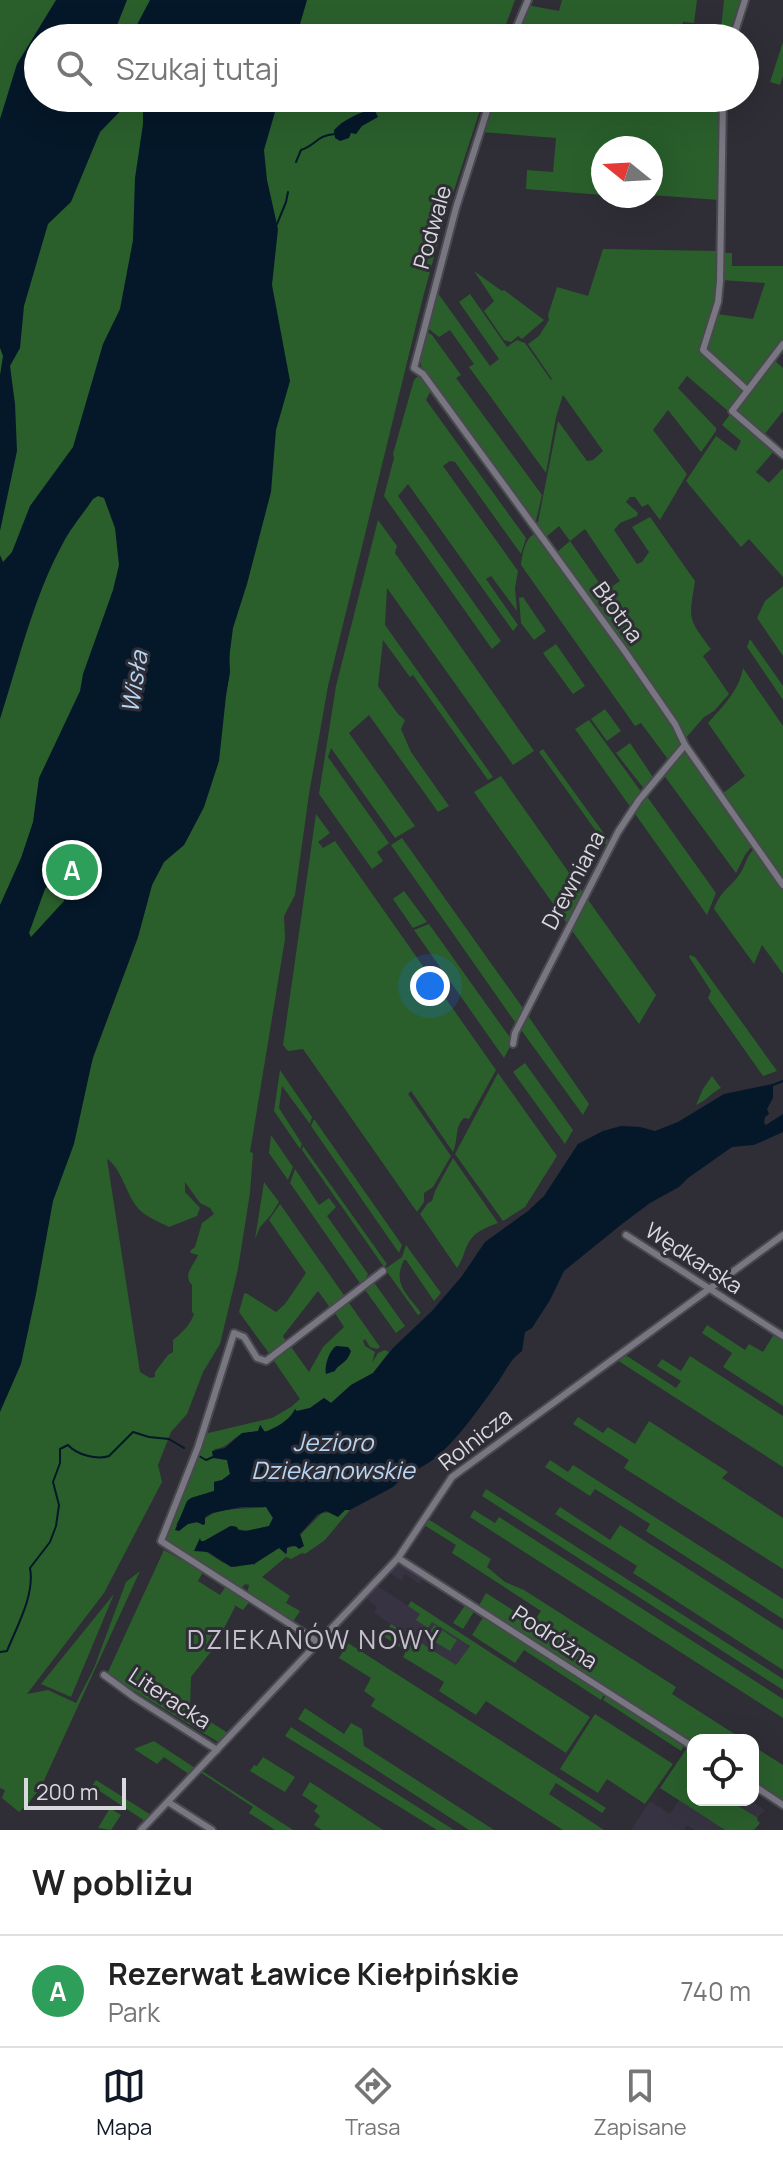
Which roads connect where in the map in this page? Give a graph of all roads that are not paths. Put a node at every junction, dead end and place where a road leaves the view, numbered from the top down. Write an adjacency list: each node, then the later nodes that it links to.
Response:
1 (528, 0): 3 (street)
2 (745, 0): 4 (street)
3 (518, 24)
4 (737, 24)
5 (487, 112): 8 (street, Podwale)
6 (723, 112): 9 (street)
7 (783, 344): 9 (street)
8 (414, 368): 11 (street, Błotna)
9 (747, 390): 10 (street)
10 (783, 455)
11 (685, 745): 12 (street, Błotna); 13 (street, Drewniana)
12 (783, 885)
13 (513, 1044)
14 (626, 1235): 17 (street, Wędkarska)
15 (783, 1235): 17 (street, Rolnicza)
16 (383, 1271): 20 (street)
17 (709, 1289): 18 (street, Wędkarska); 19 (street, Rolnicza)
18 (783, 1336)
19 (398, 1558): 20 (street, Rolnicza); 22 (street, Podróżna)
20 (318, 1642): 23 (street, Rolnicza)
21 (104, 1675): 23 (street, Literacka)
22 (687, 1743)
23 (217, 1750): 25 (street, Rolnicza)
24 (759, 1789): 26 (street)
25 (168, 1802): 27 (street, Rolnicza); 28 (street)
26 (783, 1805)
27 (141, 1830)
28 (212, 1830)

